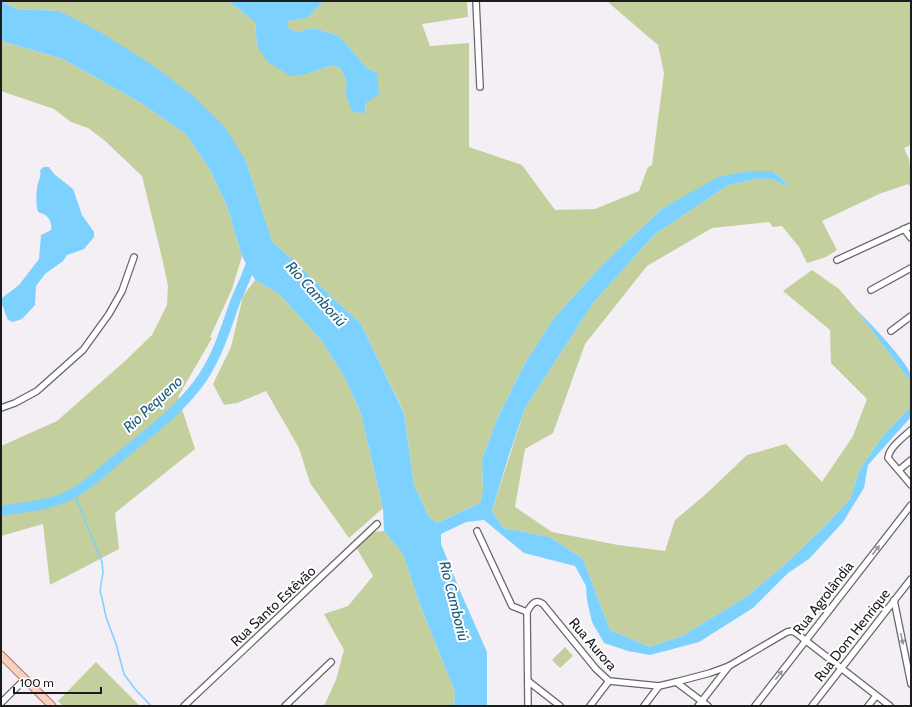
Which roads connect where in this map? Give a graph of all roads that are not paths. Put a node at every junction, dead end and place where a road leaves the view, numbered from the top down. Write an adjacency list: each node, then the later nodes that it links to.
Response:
1 (476, 1): 2 (street)
2 (480, 87)
3 (911, 226): 4 (street)
4 (904, 229): 5 (street); 7 (street)
5 (911, 238)
6 (134, 257): 12 (street)
7 (837, 260)
8 (911, 268): 9 (street)
9 (871, 290)
10 (911, 316): 11 (street)
11 (892, 331)
12 (1, 408)
13 (911, 430): 15 (street)
14 (911, 460): 15 (street)
15 (898, 470): 16 (street)
16 (911, 485)
17 (911, 505): 23 (street, Rua Agrolândia, one-way to 17)
18 (377, 524): 38 (street, Rua Santo Estêvão)
19 (477, 531): 22 (street)
20 (911, 579): 21 (street, Rua Dom Henrique)
21 (894, 600): 27 (street, Rua Dom Henrique); 32 (street, one-way to 32)
22 (527, 612): 29 (street); 30 (street, Rua Aurora)
23 (806, 641): 26 (street, Rua Aurora); 27 (street, Rua Aurora); 45 (street, Rua Agrolândia, one-way to 23)
24 (1, 655): 28 (main road)
25 (331, 662): 39 (street)
26 (729, 666): 31 (street, Rua Aurora); 36 (street)
27 (842, 668): 34 (street, Rua Aurora); 46 (street, Rua Dom Henrique)
28 (25, 678): 35 (street); 37 (main road)
29 (528, 681): 40 (street); 41 (street)
30 (609, 681): 33 (street, Rua Aurora); 42 (street)
31 (676, 682): 33 (street, Rua Aurora); 36 (street)
32 (911, 684)
33 (659, 686): 43 (street)
34 (876, 696): 47 (street); 48 (street, Rua Aurora)
35 (1, 703)
36 (700, 704): 44 (street)
37 (52, 706)
38 (184, 706)
39 (285, 706)
40 (528, 706)
41 (560, 706)
42 (590, 706)
43 (644, 706)
44 (708, 706)
45 (755, 706)
46 (812, 706)
47 (868, 706)
48 (890, 706)

